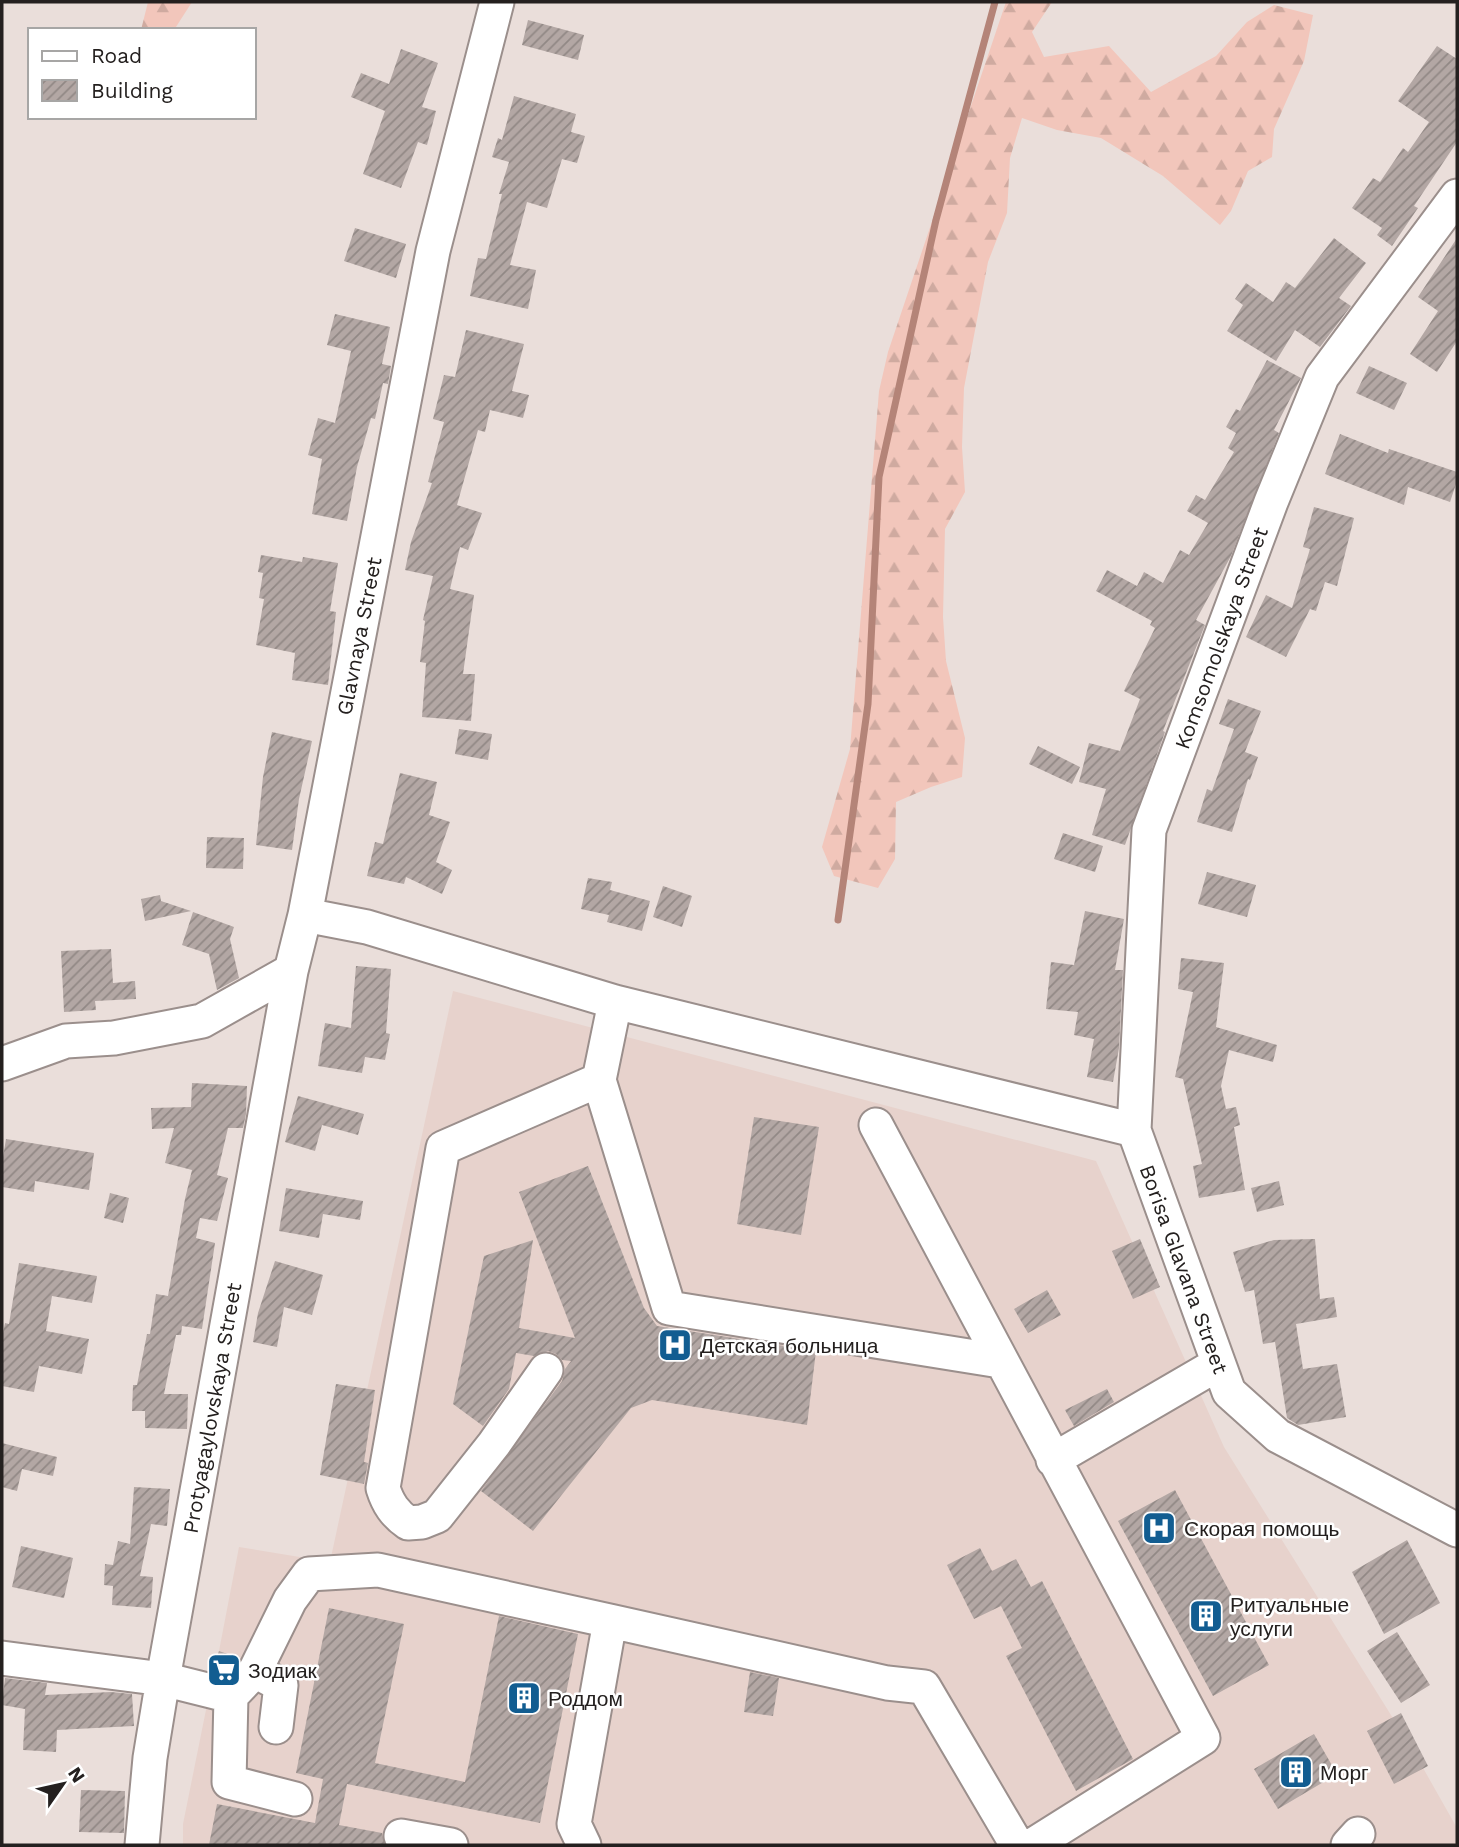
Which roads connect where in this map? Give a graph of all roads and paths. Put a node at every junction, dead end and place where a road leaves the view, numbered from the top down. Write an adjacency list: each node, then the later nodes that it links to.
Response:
1 (497, 2): 3 (street, Glavnaya Street)
2 (1457, 196): 9 (street, Komsomolskaya Street)
3 (306, 915): 4 (street, Glavnaya Street); 5 (street)
4 (291, 971): 6 (street); 18 (street, Protyagaylovskaya Street)
5 (615, 1002): 7 (street); 9 (street)
6 (2, 1064)
7 (599, 1080): 10 (street); 12 (street)
8 (876, 1125): 10 (street)
9 (1134, 1130): 11 (street, Borisa Glavana Street)
10 (1000, 1361): 13 (street)
11 (1219, 1364): 13 (street); 14 (street, Borisa Glavana Street)
12 (546, 1370)
13 (1053, 1460): 27 (street)
14 (1457, 1530)
15 (610, 1621): 17 (street); 25 (street); 26 (street)
16 (2, 1658): 18 (street)
17 (255, 1671): 19 (street); 20 (street)
18 (163, 1679): 19 (street); 23 (street, Protyagaylovskaya Street)
19 (231, 1696): 21 (street)
20 (276, 1727)
21 (295, 1799)
22 (401, 1836): 24 (street)
23 (142, 1845)
24 (451, 1845)
25 (584, 1845)
26 (1017, 1845)
27 (1033, 1845)

